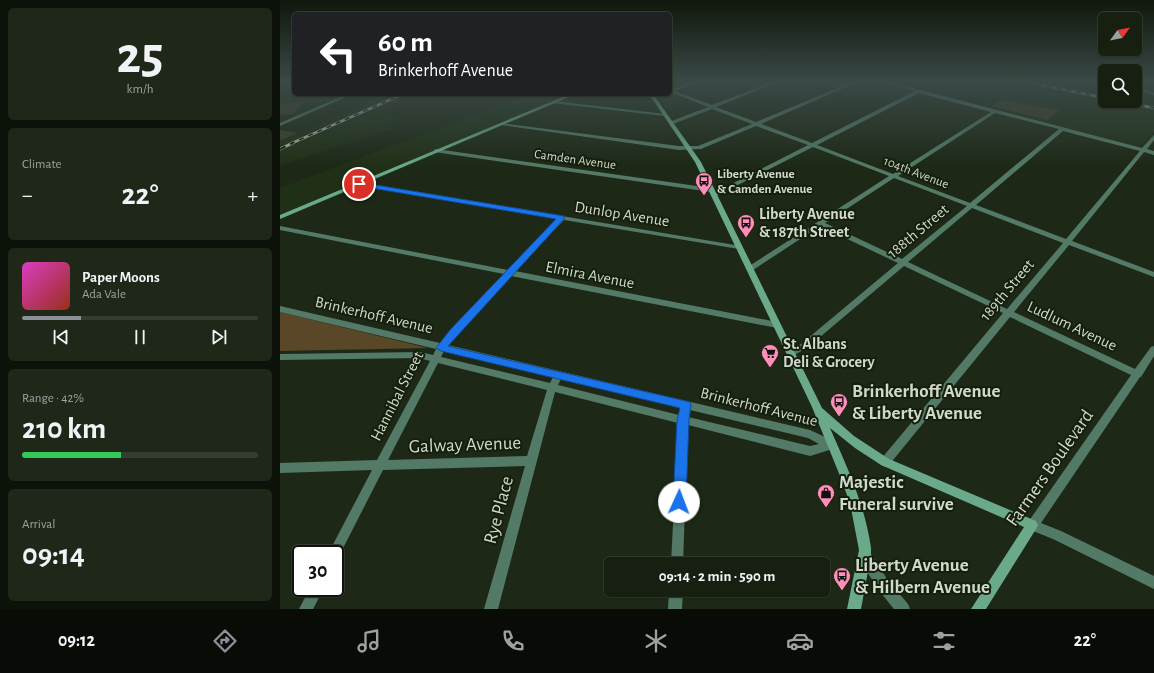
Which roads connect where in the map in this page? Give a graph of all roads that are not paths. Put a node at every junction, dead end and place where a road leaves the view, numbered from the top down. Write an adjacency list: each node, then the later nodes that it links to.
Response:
1 (313, 110): 14 (street)
2 (534, 110): 12 (main road)
3 (626, 110): 10 (street)
4 (662, 110): 10 (main road)
5 (702, 110): 11 (street)
6 (720, 110): 13 (street, 104th Avenue)
7 (789, 110): 13 (street)
8 (881, 110): 17 (street)
9 (995, 111): 15 (street); 22 (street)
10 (665, 115): 11 (main road)
11 (671, 123): 18 (main road)
12 (501, 124): 18 (street); 20 (main road)
13 (757, 124): 17 (street, 104th Avenue); 18 (street)
14 (280, 125)
15 (1062, 129): 19 (street); 25 (street, 188th Street)
16 (1154, 137): 19 (street, 189th Street)
17 (812, 145): 22 (street, 104th Avenue); 24 (street)
18 (690, 149): 24 (main road)
19 (1142, 150): 21 (street); 30 (street, 189th Street)
20 (436, 151): 23 (main road); 24 (street, Camden Avenue)
21 (1154, 153)
22 (894, 176): 25 (street, 104th Avenue); 28 (street)
23 (359, 184): 26 (main road); 27 (street, Dunlop Avenue)
24 (712, 192): 31 (main road)
25 (970, 205): 30 (street, 104th Avenue); 32 (street, 188th Street)
26 (280, 217)
27 (562, 218): 31 (street, Dunlop Avenue); 34 (street, Hannibal Street)
28 (820, 224): 32 (street, Ludlum Avenue); 33 (street)
29 (280, 228): 34 (street, Elmira Avenue)
30 (1067, 242): 35 (street, 104th Avenue); 37 (street, 189th Street)
31 (739, 247): 33 (main road)
32 (902, 262): 37 (street, Ludlum Avenue); 40 (street, 188th Street)
33 (750, 268): 38 (main road)
34 (510, 273): 38 (street, Elmira Avenue); 39 (street, Hannibal Street)
35 (1154, 275)
36 (280, 309): 39 (street, Brinkerhoff Avenue)
37 (1008, 312): 45 (street, Ludlum Avenue); 52 (street, 189th Street)
38 (777, 325): 40 (main road)
39 (441, 348): 43 (street, Hannibal Street); 44 (street, Brinkerhoff Avenue)
40 (791, 353): 48 (main road)
41 (1153, 353): 45 (street, Farmers Boulevard)
42 (280, 357): 43 (street, Brinkerhoff Avenue)
43 (435, 359): 46 (street, Brinkerhoff Avenue); 53 (street, Hannibal Street)
44 (558, 374): 46 (street, Rye Place); 47 (street, Brinkerhoff Avenue)
45 (1138, 374): 55 (street, Farmers Boulevard)
46 (552, 387): 49 (street, Brinkerhoff Avenue); 51 (street, Rye Place)
47 (686, 405): 49 (street); 50 (street, Brinkerhoff Avenue)
48 (817, 407): 50 (main road); 52 (main road, Brinkerhoff Avenue)
49 (683, 420): 50 (street, Brinkerhoff Avenue); 58 (street)
50 (832, 445): 57 (main road)
51 (531, 461): 53 (street, Galway Avenue); 63 (street, Rye Place)
52 (885, 462): 55 (main road, Brinkerhoff Avenue)
53 (381, 466): 54 (street, Galway Avenue); 56 (street, Hannibal Street)
54 (280, 468)
55 (1032, 525): 59 (street); 67 (main road, Farmers Boulevard)
56 (339, 545)
57 (865, 554): 65 (main road); 66 (street)
58 (677, 557)
59 (1154, 583)
60 (312, 597): 62 (street)
61 (676, 597): 64 (street)
62 (306, 609)
63 (491, 609)
64 (675, 609)
65 (854, 609)
66 (903, 609)
67 (978, 609)

